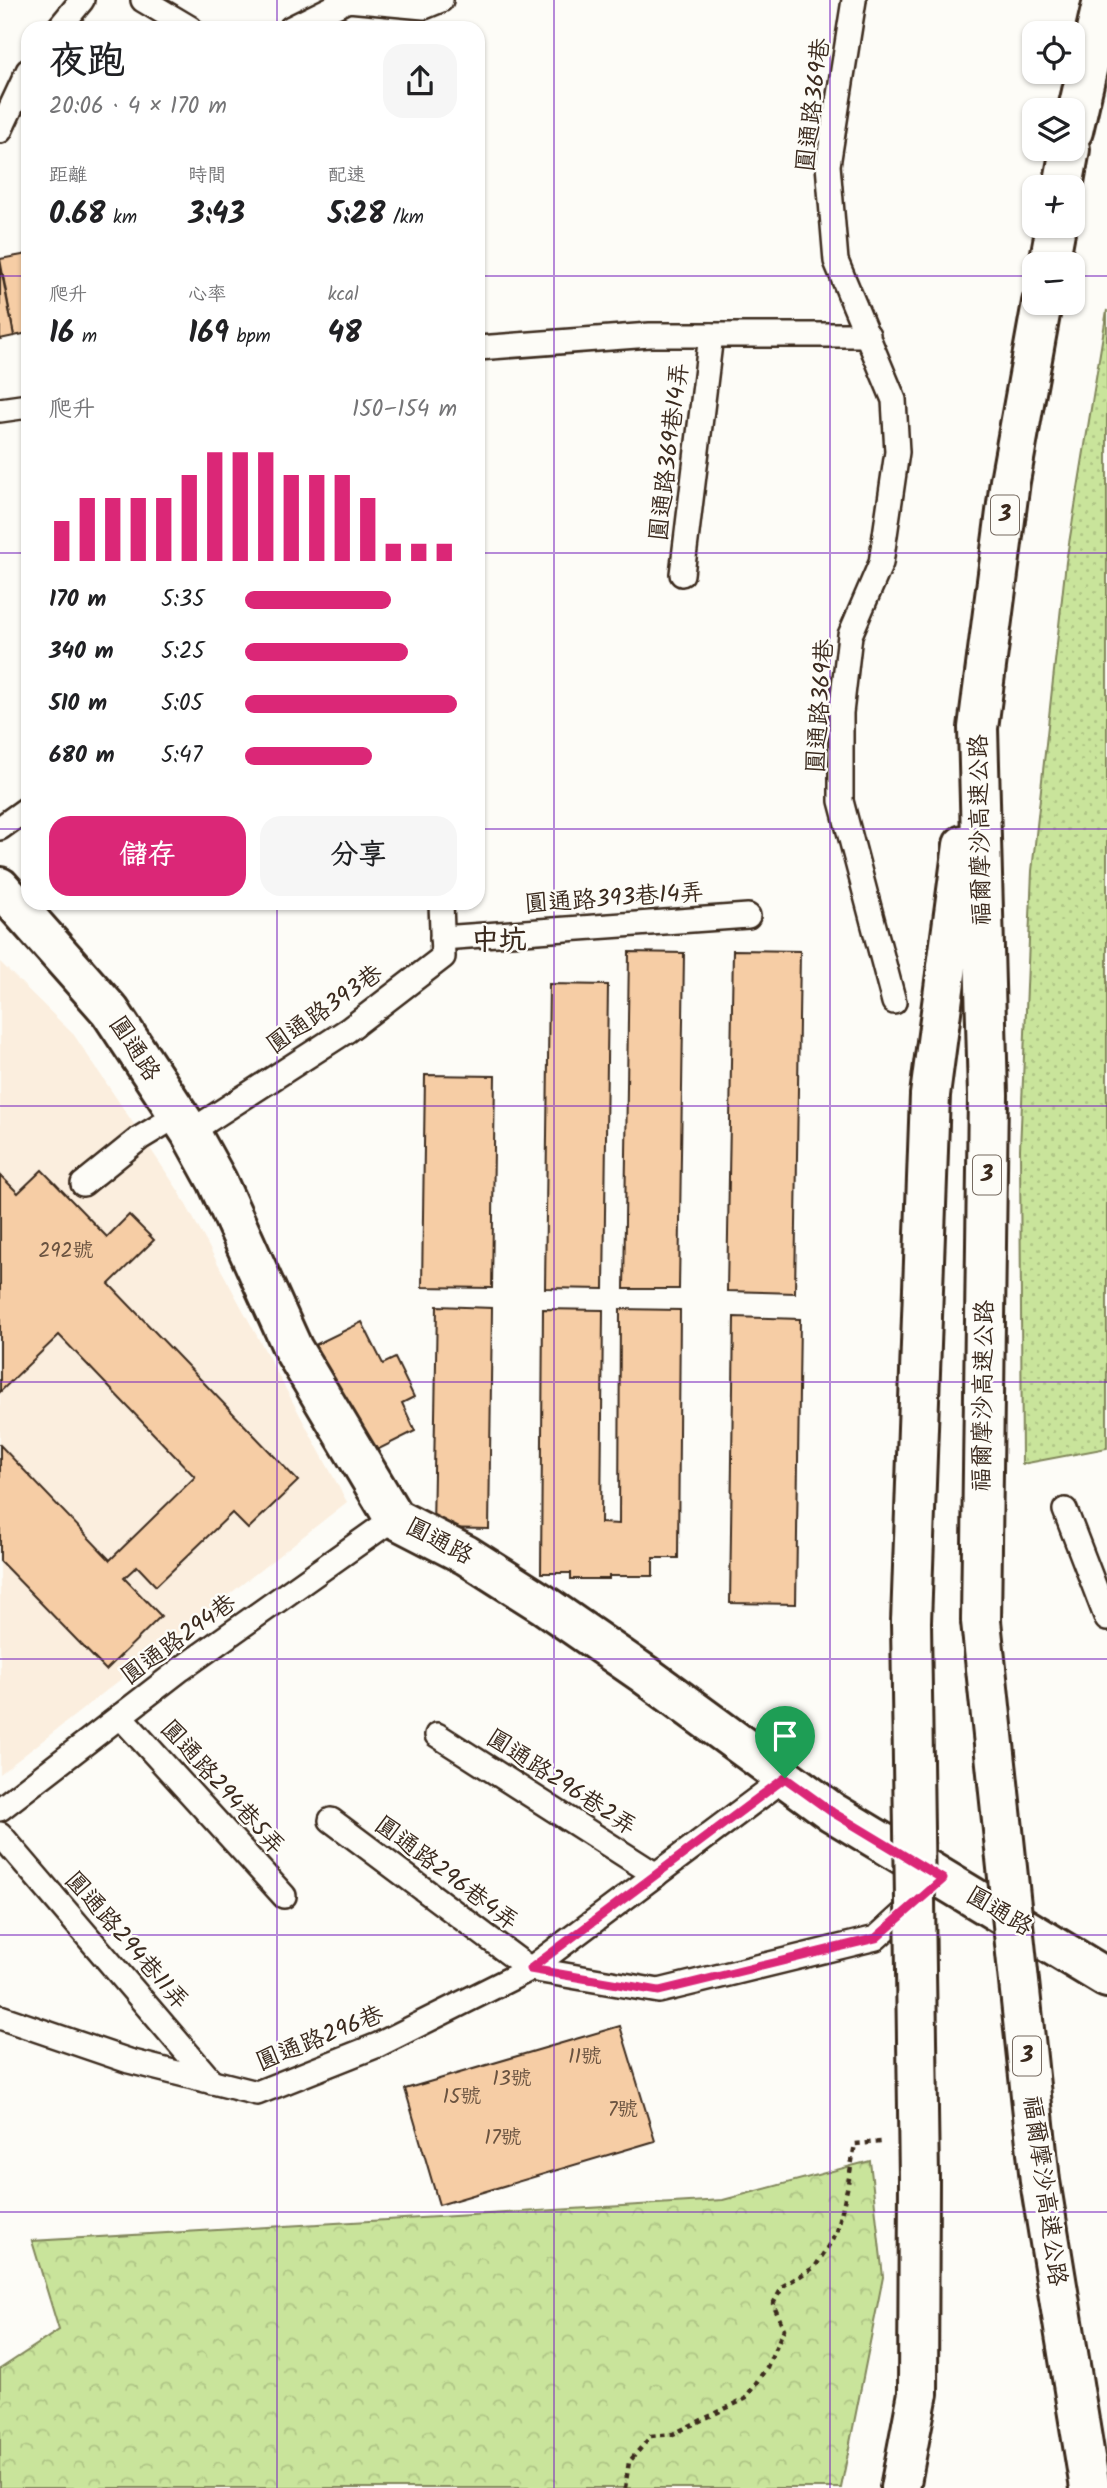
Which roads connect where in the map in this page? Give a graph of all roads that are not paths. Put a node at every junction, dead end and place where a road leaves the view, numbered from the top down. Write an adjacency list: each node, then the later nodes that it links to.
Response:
1 (82, 0): 6 (lane)
2 (143, 0): 7 (lane)
3 (855, 0): 14 (lane, 圓通路369巷)
4 (1103, 0): 10 (main road)
5 (429, 12): 8 (lane)
6 (65, 21)
7 (178, 21)
8 (304, 21)
9 (21, 86): 11 (lane)
10 (1081, 98)
11 (0, 131)
12 (1040, 315): 19 (main road, 福爾摩沙高速公路 / 3)
13 (711, 335): 14 (lane); 15 (lane); 18 (lane, 圓通路369巷14弄)
14 (869, 335): 26 (lane, 圓通路369巷)
15 (485, 347)
16 (21, 407): 17 (lane)
17 (0, 410)
18 (682, 575)
19 (978, 728): 45 (main road, bridge); 46 (main road, 福爾摩沙高速公路 / 3, bridge)
20 (21, 813): 21 (lane)
21 (0, 828)
22 (0, 887): 27 (main road, 圓通路)
23 (441, 910): 25 (lane, 圓通路393巷)
24 (748, 916): 25 (lane, 圓通路393巷14弄)
25 (442, 938): 27 (lane, 圓通路393巷)
26 (894, 1002)
27 (184, 1123): 28 (lane); 30 (main road, 圓通路)
28 (83, 1185)
29 (1065, 1510): 31 (lane)
30 (394, 1518): 32 (lane, 圓通路294巷); 34 (main road, 圓通路)
31 (1107, 1619)
32 (120, 1716): 35 (lane, 圓通路294巷); 40 (lane, 圓通路294巷5弄)
33 (437, 1735): 38 (lane, 圓通路296巷2弄)
34 (785, 1778): 38 (lane, 圓通路296巷); 39 (main road, 圓通路)
35 (0, 1810)
36 (331, 1820): 41 (lane, 圓通路296巷4弄)
37 (0, 1834): 44 (lane, 圓通路294巷11弄)
38 (656, 1875): 41 (lane, 圓通路296巷)
39 (943, 1879): 41 (lane); 42 (main road, 圓通路)
40 (284, 1896)
41 (530, 1969): 44 (lane, 圓通路296巷)
42 (1107, 1978)
43 (0, 2017): 44 (lane, 圓通路296巷)
44 (212, 2082)
45 (900, 2488)
46 (1090, 2488)

